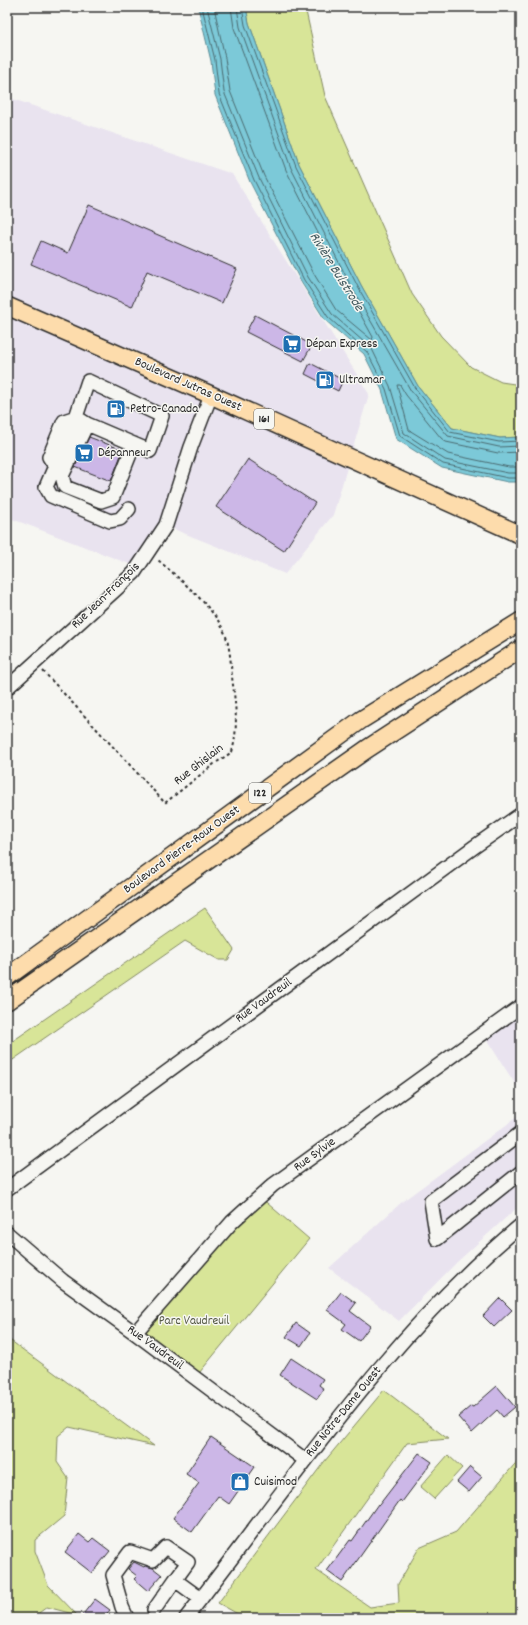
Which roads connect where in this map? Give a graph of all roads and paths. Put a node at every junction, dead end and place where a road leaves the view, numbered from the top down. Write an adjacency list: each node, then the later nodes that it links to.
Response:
1 (7, 306): 2 (main road, Boulevard Jutras Ouest / 161)
2 (211, 395): 6 (main road, Boulevard Jutras Ouest / 161); 7 (street, Rue Jean-François)
3 (81, 421): 4 (street); 4 (street); 4 (street); 5 (street)
4 (134, 444)
5 (129, 509)
6 (521, 535)
7 (149, 552): 10 (street, Rue Jean-François); 10 (path, Rue Ghislain)
8 (521, 621): 13 (main road, Boulevard Pierre-Roux Ouest / 122)
9 (521, 649): 14 (main road, Boulevard Pierre-Roux Ouest / 122)
10 (36, 662): 11 (street, Rue Jean-François)
11 (7, 688)
12 (521, 814): 18 (street, Rue Vaudreuil)
13 (7, 977)
14 (7, 1001)
15 (521, 1006): 21 (street, Rue Sylvie)
16 (521, 1133): 17 (street)
17 (521, 1172)
18 (7, 1189)
19 (521, 1225): 22 (street, Rue Notre-Dame Ouest)
20 (7, 1233): 21 (street, Rue Vaudreuil)
21 (135, 1333): 22 (street, Rue Vaudreuil)
22 (305, 1460): 24 (street, Rue Notre-Dame Ouest)
23 (174, 1580): 24 (street); 25 (street); 26 (street)
24 (201, 1599): 27 (street, Rue Notre-Dame Ouest)
25 (154, 1610)
26 (127, 1618)
27 (186, 1618)

